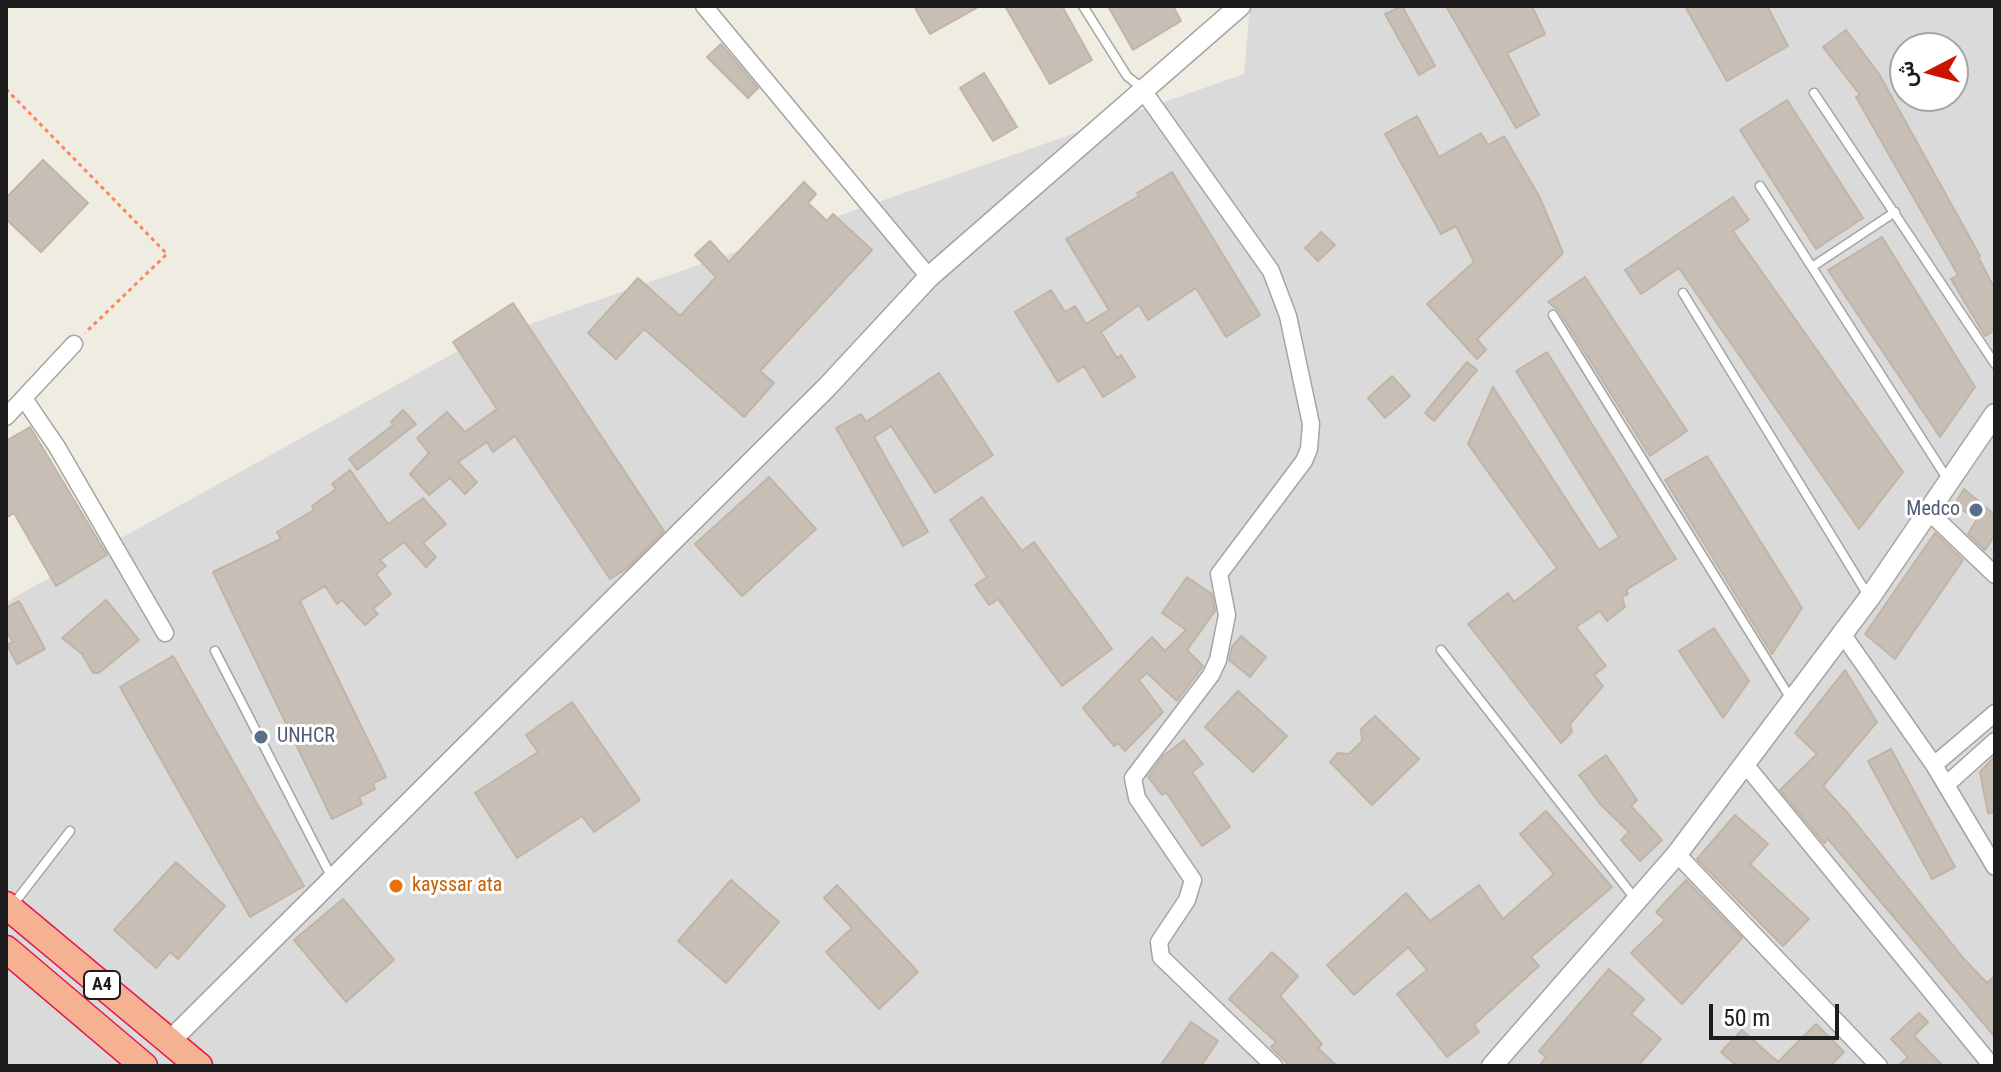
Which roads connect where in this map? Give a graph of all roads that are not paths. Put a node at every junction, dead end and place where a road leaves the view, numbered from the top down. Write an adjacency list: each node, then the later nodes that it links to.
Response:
1 (704, 6): 9 (street)
2 (1083, 6): 4 (lane)
3 (1240, 6): 4 (street)
4 (1142, 89): 9 (street); 41 (street)
5 (1814, 93): 7 (lane)
6 (1760, 186): 8 (lane)
7 (1895, 212): 8 (lane); 13 (lane)
8 (1812, 267): 17 (lane)
9 (929, 277): 34 (street)
10 (1683, 293): 20 (lane)
11 (1553, 315): 25 (lane)
12 (74, 344): 14 (street)
13 (1995, 364)
14 (25, 400): 16 (street); 22 (street)
15 (1995, 414): 17 (street)
16 (6, 417)
17 (1948, 480): 18 (street)
18 (1928, 511): 19 (street); 20 (street)
19 (1995, 575)
20 (1870, 597): 21 (street)
21 (1841, 632): 25 (street); 29 (street)
22 (165, 633)
23 (1441, 650): 35 (lane)
24 (215, 651): 34 (lane)
25 (1791, 699): 28 (street)
26 (1995, 713): 29 (street)
27 (1995, 741): 30 (street)
28 (1744, 763): 32 (street); 44 (street)
29 (1934, 765): 30 (street)
30 (1946, 785): 33 (street)
31 (70, 831): 36 (lane)
32 (1677, 854): 35 (street); 43 (street)
33 (1995, 867)
34 (333, 880): 38 (street)
35 (1636, 901): 42 (street)
36 (8, 906): 38 (highway, A4)
37 (6, 949): 39 (highway, A4)
38 (169, 1042): 40 (highway, A4)
39 (143, 1066)
40 (199, 1066)
41 (1274, 1066)
42 (1492, 1066)
43 (1879, 1066)
44 (1992, 1066)

